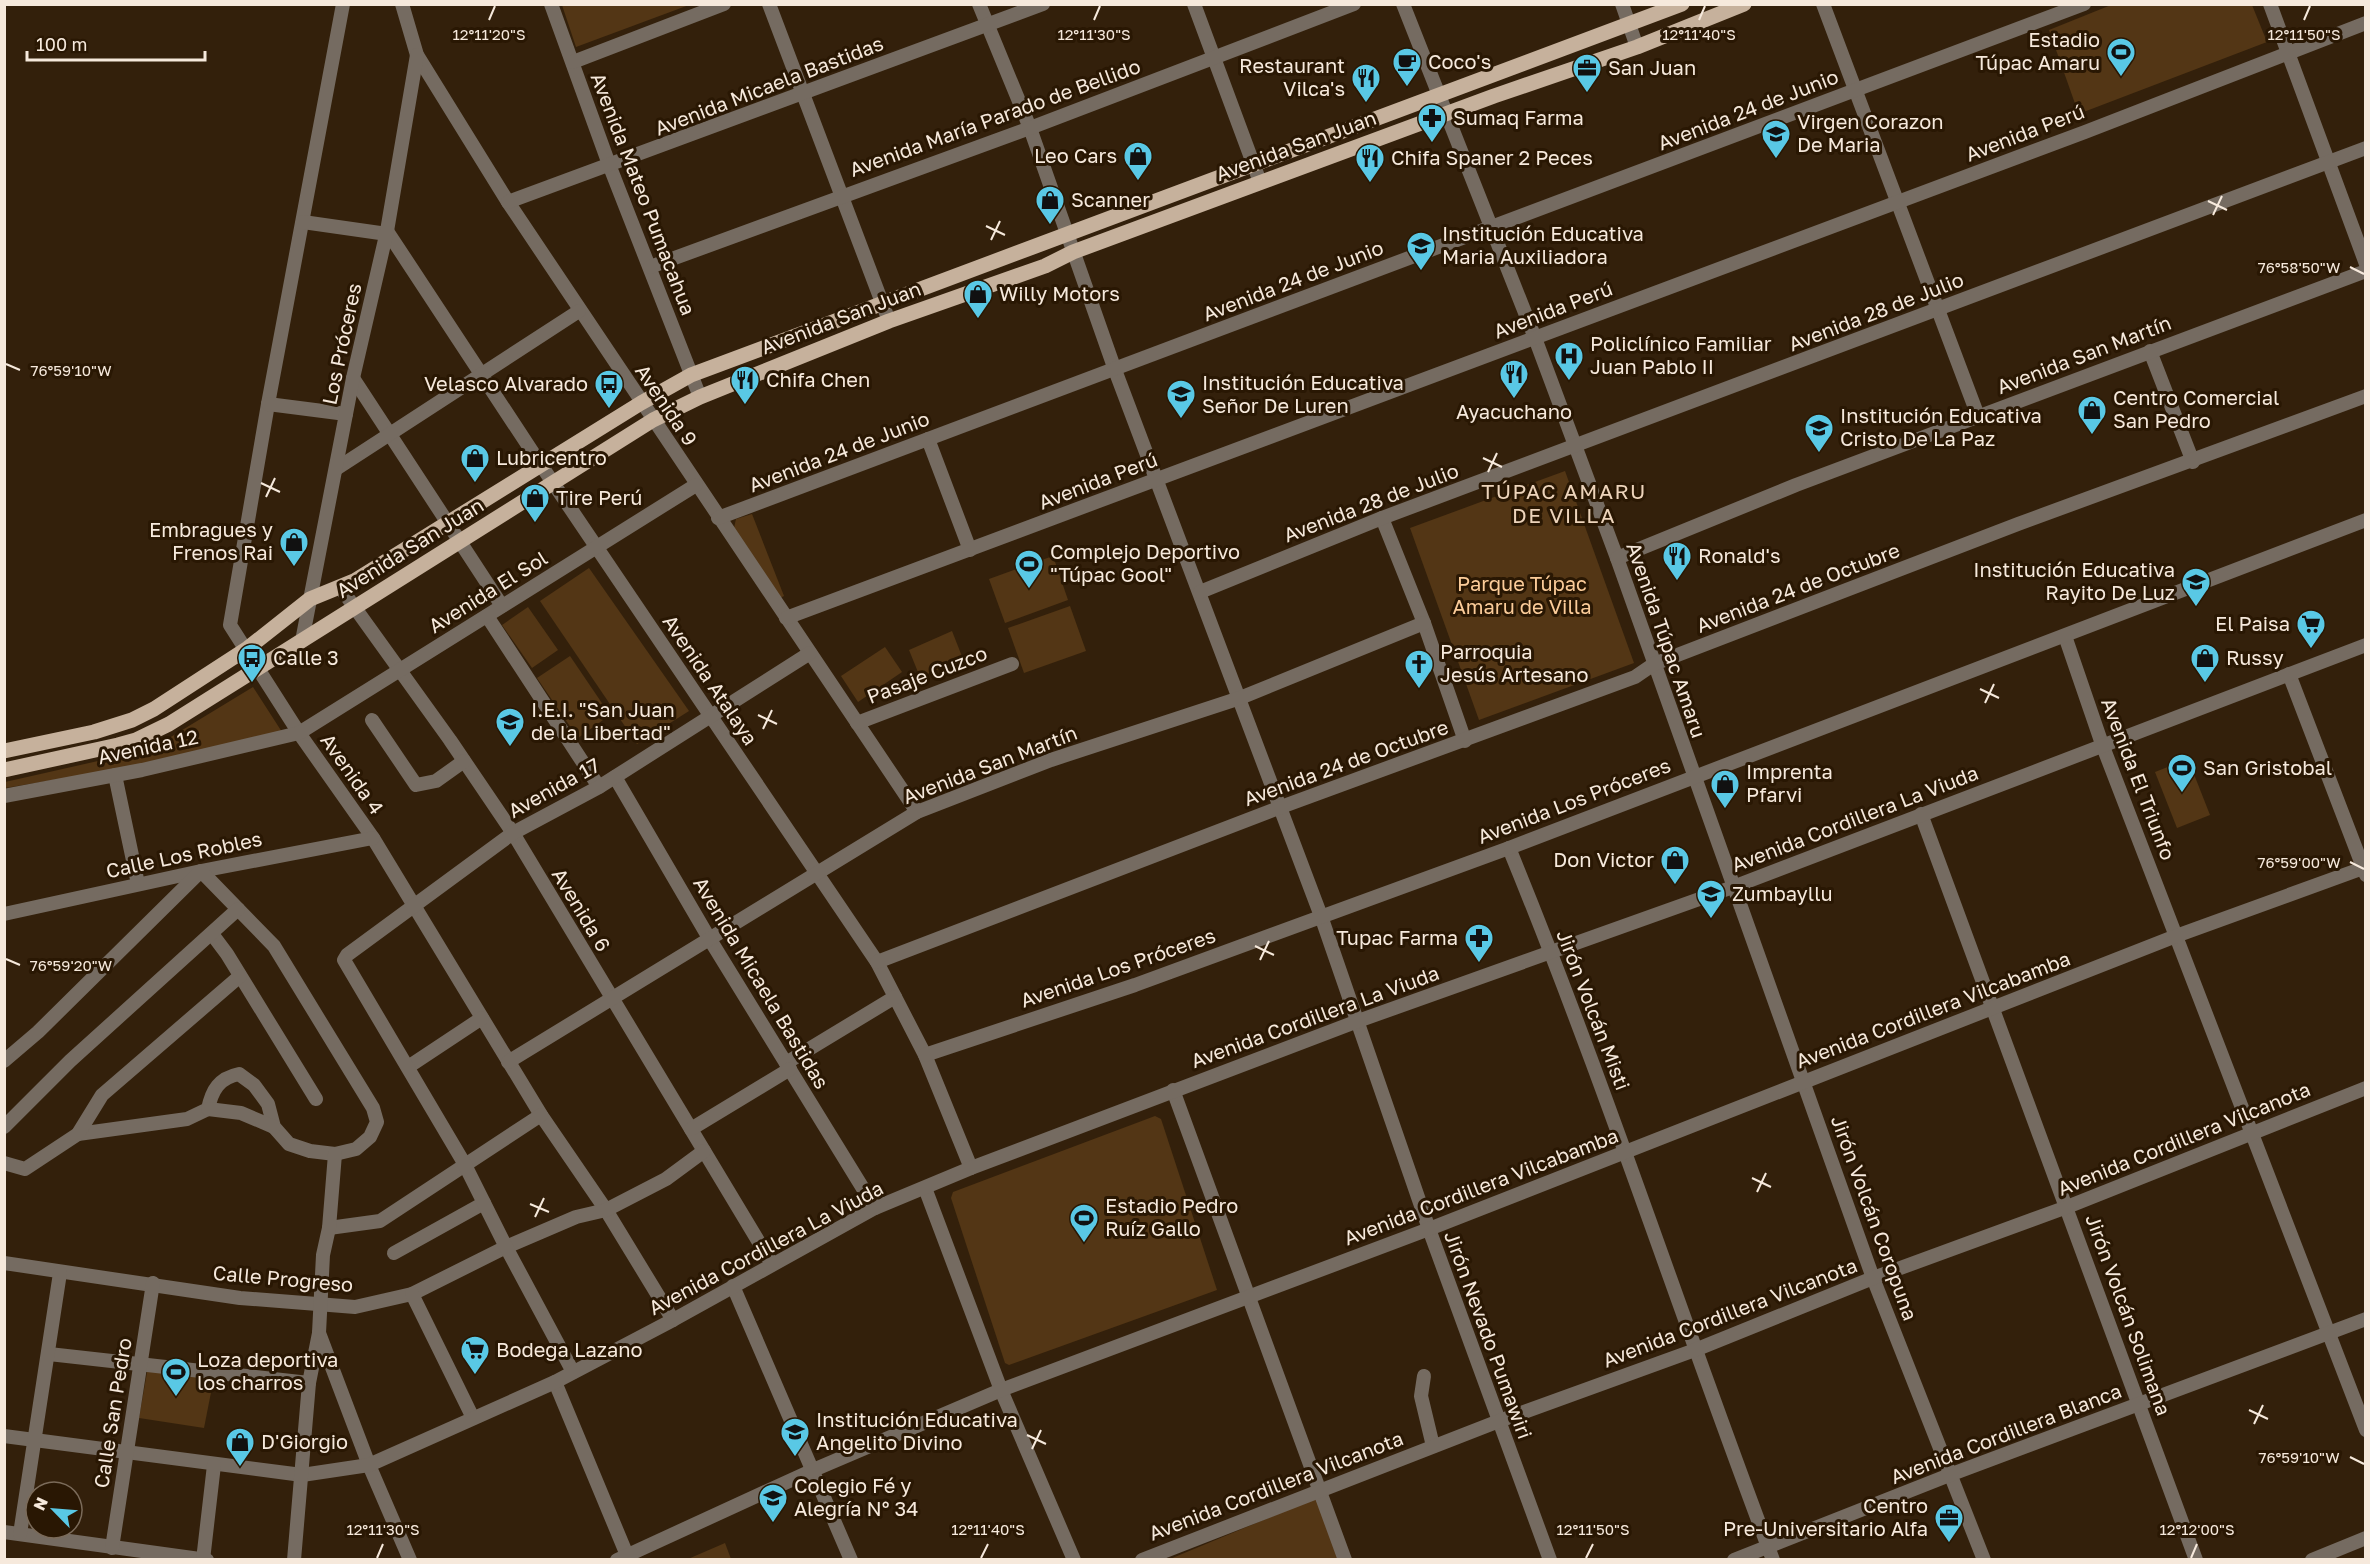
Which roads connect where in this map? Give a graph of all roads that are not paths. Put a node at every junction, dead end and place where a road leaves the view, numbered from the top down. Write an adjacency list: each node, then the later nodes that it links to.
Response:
1 (344, 4): 38 (street, Avenida 4)
2 (551, 4): 24 (street, Avenida Mateo Pumacahua)
3 (724, 4): 24 (street)
4 (769, 4): 26 (street)
5 (979, 4): 18 (street, Jirón Nevado Pumawiri)
6 (1043, 4): 18 (street, Avenida Micaela Bastidas)
7 (1194, 4): 23 (street)
8 (1354, 4): 23 (street, Avenida María Parado de Bellido)
9 (1403, 4): 27 (street, Avenida Túpac Amaru)
10 (1622, 4): 19 (street)
11 (1682, 4): 19 (main road, Avenida San Juan)
12 (1744, 4): 20 (main road, Avenida San Juan)
13 (1823, 4): 25 (street)
14 (2084, 4): 25 (street, Avenida 24 de Junio)
15 (2270, 4): 21 (street)
16 (401, 6): 22 (street, Avenida 9)
17 (2366, 23): 21 (street, Avenida Perú)
18 (987, 25): 26 (street, Avenida Micaela Bastidas); 29 (street, Jirón Nevado Pumawiri)
19 (1628, 25): 20 (street); 27 (main road, Avenida San Juan)
20 (1637, 47): 28 (main road, Avenida San Juan)
21 (2287, 52): 31 (street); 37 (street, Avenida Perú)
22 (417, 55): 36 (street, Avenida 9); 40 (street, Los Próceres)
23 (1214, 57): 29 (street, Avenida María Parado de Bellido); 32 (street)
24 (573, 62): 33 (street, Avenida Mateo Pumacahua)
25 (1854, 91): 37 (street); 39 (street, Avenida 24 de Junio)
26 (802, 95): 33 (street, Avenida Micaela Bastidas); 35 (street)
27 (1438, 96): 28 (street, Avenida Túpac Amaru); 32 (main road, Avenida San Juan)
28 (1444, 114): 34 (main road, Avenida San Juan); 39 (street, Avenida Túpac Amaru)
29 (1030, 128): 35 (street, Avenida María Parado de Bellido); 41 (street, Jirón Nevado Pumawiri)
30 (2366, 148): 31 (street, Avenida 28 de Julio)
31 (2327, 163): 43 (street); 47 (street, Avenida 28 de Julio)
32 (1254, 165): 34 (street); 41 (main road, Avenida San Juan)
33 (610, 167): 36 (street, Avenida Micaela Bastidas); 44 (street, Avenida Mateo Pumacahua)
34 (1260, 182): 42 (main road, Avenida San Juan)
35 (841, 196): 44 (street, Avenida María Parado de Bellido); 46 (street)
36 (507, 202): 48 (street, Avenida 9)
37 (1897, 202): 47 (street); 50 (street, Avenida Perú)
38 (303, 222): 40 (street); 59 (street, Avenida 4)
39 (1491, 228): 50 (street, Avenida Túpac Amaru); 52 (street, Avenida 24 de Junio)
40 (387, 232): 53 (street, Avenida Atalaya); 55 (street, Los Próceres)
41 (1068, 235): 42 (street, Jirón Nevado Pumawiri); 46 (main road, Avenida San Juan)
42 (1073, 252): 49 (main road, Avenida San Juan); 52 (street, Jirón Nevado Pumawiri)
43 (2366, 264)
44 (650, 267): 54 (street, Avenida Mateo Pumacahua)
45 (2366, 271): 51 (street, Avenida San Martín)
46 (882, 303): 49 (street); 54 (main road, Avenida San Juan)
47 (1938, 309): 61 (street); 65 (street, Avenida 28 de Julio)
48 (579, 311): 53 (street); 58 (street, Avenida 9)
49 (889, 321): 57 (main road, Avenida San Juan)
50 (1535, 338): 65 (street, Avenida Túpac Amaru); 69 (street, Avenida Perú)
51 (2150, 351): 61 (street, Avenida San Martín); 66 (street)
52 (1115, 370): 64 (street, Avenida 24 de Junio); 69 (street, Jirón Nevado Pumawiri)
53 (482, 375): 63 (street); 67 (street, Avenida Atalaya)
54 (692, 375): 57 (street, Avenida Mateo Pumacahua); 58 (main road, Avenida San Juan)
55 (354, 378): 60 (street, Los Próceres); 63 (street)
56 (2366, 396): 66 (street, Avenida 24 de Octubre)
57 (700, 397): 62 (main road, Avenida San Juan)
58 (641, 403): 62 (street, Avenida 9); 67 (main road, Avenida San Juan)
59 (268, 404): 60 (street); 91 (street, Avenida 4)
60 (346, 414): 68 (street, Los Próceres)
61 (1978, 416): 79 (street, Avenida San Martín)
62 (653, 420): 70 (main road, Avenida San Juan); 71 (street, Avenida 9)
63 (391, 436): 68 (street); 75 (street)
64 (928, 439): 72 (street, Avenida 24 de Junio); 78 (street)
65 (1575, 446): 73 (street, Avenida 28 de Julio); 79 (street, Avenida Túpac Amaru)
66 (2193, 462): 94 (street, Avenida 24 de Octubre)
67 (541, 465): 70 (street, Avenida Atalaya); 75 (main road, Avenida San Juan)
68 (336, 469): 82 (street, Los Próceres)
69 (1156, 479): 78 (street, Avenida Perú); 81 (street, Jirón Nevado Pumawiri)
70 (553, 483): 76 (main road, Avenida San Juan); 77 (street, Avenida Atalaya)
71 (696, 485): 72 (street, Avenida 9); 77 (street, Avenida El Sol)
72 (718, 518): 86 (street, Avenida 9)
73 (1382, 519): 81 (street, Avenida 28 de Julio); 87 (street)
74 (2366, 520): 88 (street, Avenida Los Próceres)
75 (448, 524): 76 (street); 80 (main road, Avenida San Juan)
76 (460, 542): 83 (street); 84 (main road, Avenida San Juan)
77 (597, 547): 83 (street, Avenida El Sol); 99 (street, Avenida Atalaya)
78 (970, 550): 86 (street, Avenida Perú)
79 (1617, 558): 94 (street, Avenida Túpac Amaru)
80 (340, 587): 82 (main road, Avenida San Juan); 84 (street, Avenida 6)
81 (1200, 592): 98 (street, Jirón Nevado Pumawiri)
82 (310, 599): 89 (street, Los Próceres); 91 (main road, Avenida San Juan)
83 (502, 606): 85 (street, Avenida El Sol)
84 (355, 607): 89 (main road, Avenida San Juan); 96 (street, Avenida 6)
85 (487, 616): 96 (street, Avenida El Sol); 111 (street)
86 (786, 618): 92 (street, Avenida 9)
87 (1424, 623): 98 (street, Avenida San Martín); 103 (street)
88 (2064, 636): 104 (street, Avenida El Triunfo); 109 (street, Avenida Los Próceres)
89 (302, 641): 95 (main road, Avenida San Juan)
90 (2366, 645): 97 (street, Avenida Cordillera La Viuda)
91 (246, 649): 95 (street, Avenida 4); 105 (main road, Avenida San Juan)
92 (810, 654): 99 (street, Avenida 17); 101 (street, Avenida 9)
93 (1012, 664): 101 (street, Pasaje Cuzco)
94 (1654, 664): 103 (street, Avenida 24 de Octubre); 109 (street, Avenida Túpac Amaru)
95 (257, 668): 102 (street, Avenida 4); 107 (main road, Avenida San Juan)
96 (399, 671): 102 (street, Avenida El Sol); 106 (street, Avenida 6)
97 (2289, 674): 104 (street, Avenida Cordillera La Viuda); 119 (street)
98 (1240, 698): 113 (street, Jirón Nevado Pumawiri); 114 (street, Avenida San Martín)
99 (711, 716): 110 (street, Avenida 17); 121 (street, Avenida Atalaya)
100 (372, 720): 106 (street)
101 (857, 723): 114 (street, Avenida 9)
102 (300, 733): 108 (street, Avenida 12); 117 (street, Avenida 4)
103 (1465, 741): 113 (street, Avenida 24 de Octubre)
104 (2102, 744): 115 (street, Avenida Cordillera La Viuda); 129 (street, Avenida El Triunfo)
105 (4, 751)
106 (464, 761): 116 (street, Avenida 6)
107 (4, 770)
108 (115, 775): 112 (street, Avenida 12); 122 (street)
109 (1693, 776): 118 (street, Avenida Los Próceres); 123 (street, Avenida Túpac Amaru)
110 (615, 777): 111 (street, Avenida 17); 130 (street, Avenida Micaela Bastidas)
111 (599, 787): 116 (street, Avenida 17)
112 (4, 796)
113 (1281, 807): 127 (street, Jirón Nevado Pumawiri); 132 (street, Avenida 24 de Octubre)
114 (917, 812): 121 (street, Avenida San Martín)
115 (1921, 814): 123 (street, Avenida Cordillera La Viuda); 136 (street, Jirón Volcán Solimana)
116 (513, 833): 124 (street, Avenida 17); 135 (street, Avenida 6)
117 (373, 838): 120 (street, Calle Los Robles); 124 (street, Avenida 4)
118 (1509, 848): 127 (street, Avenida Los Próceres); 131 (street, Jirón Volcán Misti)
119 (2364, 870): 129 (street, Avenida Cordillera Vilcabamba)
120 (201, 871): 122 (street, Calle Los Robles); 125 (street); 140 (street)
121 (816, 872): 130 (street, Avenida San Martín); 132 (street, Avenida Atalaya)
122 (138, 884): 126 (street, Calle Los Robles)
123 (1733, 887): 131 (street, Avenida Cordillera La Viuda); 144 (street, Jirón Volcán Coropuna)
124 (412, 905): 137 (street, Avenida 4); 143 (street, Avenida 17)
125 (238, 909): 128 (street); 157 (street)
126 (4, 914)
127 (1322, 916): 138 (street, Jirón Nevado Pumawiri); 139 (street, Avenida Los Próceres)
128 (212, 934): 133 (street); 150 (street)
129 (2176, 936): 136 (street, Avenida Cordillera Vilcabamba); 153 (street, Avenida El Triunfo)
130 (709, 938): 135 (street, Avenida San Martín); 142 (street, Avenida Micaela Bastidas)
131 (1552, 953): 138 (street, Avenida Cordillera La Viuda); 156 (street, Jirón Volcán Misti)
132 (877, 962): 134 (street, Avenida Atalaya)
133 (240, 976): 147 (street); 154 (street)
134 (895, 997): 139 (street, Avenida Atalaya); 142 (street)
135 (611, 999): 141 (street, Avenida San Martín); 152 (street, Avenida 6)
136 (1993, 1008): 144 (street, Avenida Cordillera Vilcabamba); 163 (street, Jirón Volcán Solimana)
137 (482, 1018): 141 (street, Avenida 4); 143 (street)
138 (1358, 1021): 146 (street, Avenida Cordillera La Viuda); 167 (street, Jirón Nevado Pumawiri)
139 (925, 1055): 160 (street, Avenida Atalaya)
140 (4, 1061)
141 (508, 1062): 149 (street, Avenida 4)
142 (788, 1066): 152 (street); 164 (street, Avenida Micaela Bastidas)
143 (408, 1067): 159 (street)
144 (1803, 1082): 156 (street, Avenida Cordillera Vilcabamba); 173 (street, Jirón Volcán Coropuna)
145 (2366, 1088): 153 (street, Avenida Cordillera Vilcanota)
146 (1173, 1090): 160 (street, Avenida Cordillera La Viuda); 177 (street)
147 (316, 1099)
148 (208, 1109): 151 (street); 151 (street); 154 (street)
149 (541, 1115): 159 (street); 165 (street, Avenida 4)
150 (4, 1127)
151 (274, 1127): 157 (street)
152 (691, 1129): 155 (street, Avenida 6)
153 (2254, 1133): 163 (street, Avenida Cordillera Vilcanota); 182 (street, Avenida El Triunfo)
154 (78, 1134): 158 (street)
155 (704, 1151): 165 (street, Calle Progreso); 171 (street, Avenida 6)
156 (1626, 1152): 167 (street, Avenida Cordillera Vilcabamba); 183 (street, Jirón Volcán Misti)
157 (335, 1154): 166 (street)
158 (4, 1163)
159 (465, 1163): 162 (street); 166 (street)
160 (971, 1168): 161 (street, Avenida Cordillera La Viuda)
161 (925, 1188): 164 (street, Avenida Cordillera La Viuda); 190 (street)
162 (484, 1203): 168 (street); 169 (street)
163 (2067, 1206): 173 (street, Avenida Cordillera Vilcanota); 191 (street, Jirón Volcán Solimana)
164 (874, 1208): 171 (street, Avenida Cordillera La Viuda)
165 (606, 1210): 168 (street, Calle Progreso); 180 (street, Avenida 4)
166 (329, 1228): 178 (street)
167 (1429, 1229): 177 (street, Avenida Cordillera Vilcabamba); 193 (street, Jirón Nevado Pumawiri)
168 (506, 1247): 176 (street, Calle Progreso); 186 (street)
169 (394, 1253)
170 (4, 1263): 172 (street, Calle Progreso)
171 (772, 1264): 175 (street, Avenida Cordillera La Viuda)
172 (60, 1273): 174 (street, Calle Progreso); 184 (street)
173 (1874, 1278): 183 (street, Avenida Cordillera Vilcanota); 202 (street, Jirón Volcán Coropuna)
174 (153, 1283): 178 (street, Calle Progreso); 185 (street, Calle San Pedro)
175 (733, 1286): 180 (street, Avenida Cordillera La Viuda); 201 (street)
176 (412, 1294): 178 (street, Calle Progreso); 192 (street)
177 (1247, 1298): 190 (street, Avenida Cordillera Vilcabamba); 204 (street)
178 (320, 1306): 181 (street)
179 (2366, 1319): 182 (street, Avenida Cordillera Blanca)
180 (673, 1320): 186 (street, Avenida Cordillera La Viuda)
181 (319, 1333): 189 (street); 200 (street)
182 (2328, 1334): 191 (street, Avenida Cordillera Blanca); 194 (street, Avenida El Triunfo)
183 (1695, 1350): 193 (street, Avenida Cordillera Vilcanota); 209 (street, Jirón Volcán Misti)
184 (49, 1354): 185 (street); 196 (street)
185 (140, 1364): 189 (street); 198 (street, Calle San Pedro)
186 (573, 1372): 188 (street, Avenida Cordillera La Viuda)
187 (1424, 1376): 197 (street)
188 (555, 1382): 192 (street, Avenida Cordillera La Viuda); 210 (street)
189 (309, 1383): 203 (street)
190 (1001, 1390): 201 (street, Avenida Cordillera Vilcabamba); 215 (street)
191 (2140, 1404): 202 (street, Avenida Cordillera Blanca); 221 (street, Jirón Volcán Solimana)
192 (473, 1418): 200 (street, Avenida Cordillera La Viuda)
193 (1499, 1421): 197 (street, Avenida Cordillera Vilcanota); 218 (street, Jirón Nevado Pumawiri)
194 (2366, 1430)
195 (4, 1436): 196 (street, Avenida Cordillera La Viuda)
196 (34, 1439): 198 (street, Avenida Cordillera La Viuda); 206 (street)
197 (1433, 1446): 204 (street, Avenida Cordillera Vilcanota)
198 (126, 1452): 199 (street, Avenida Cordillera La Viuda); 208 (street, Calle San Pedro)
199 (214, 1465): 203 (street, Avenida Cordillera La Viuda); 211 (street)
200 (369, 1465): 203 (street, Avenida Cordillera La Viuda); 213 (street)
201 (811, 1471): 210 (street, Avenida Cordillera Vilcabamba); 214 (street)
202 (1952, 1474): 209 (street, Avenida Cordillera Blanca); 220 (street, Jirón Volcán Coropuna)
203 (302, 1475): 212 (street)
204 (1319, 1489): 216 (street, Avenida Cordillera Vilcanota); 217 (street)
205 (4, 1532): 206 (street)
206 (21, 1534): 208 (street)
207 (2366, 1538): 222 (street)
208 (112, 1548): 211 (street)
209 (1770, 1553): 219 (street, Avenida Cordillera Blanca)
210 (624, 1558)
211 (204, 1559)
212 (294, 1560)
213 (410, 1560)
214 (851, 1560)
215 (1074, 1560)
216 (1142, 1560)
217 (1345, 1560)
218 (1550, 1560)
219 (1734, 1560)
220 (1984, 1560)
221 (2196, 1560)
222 (2312, 1560)

